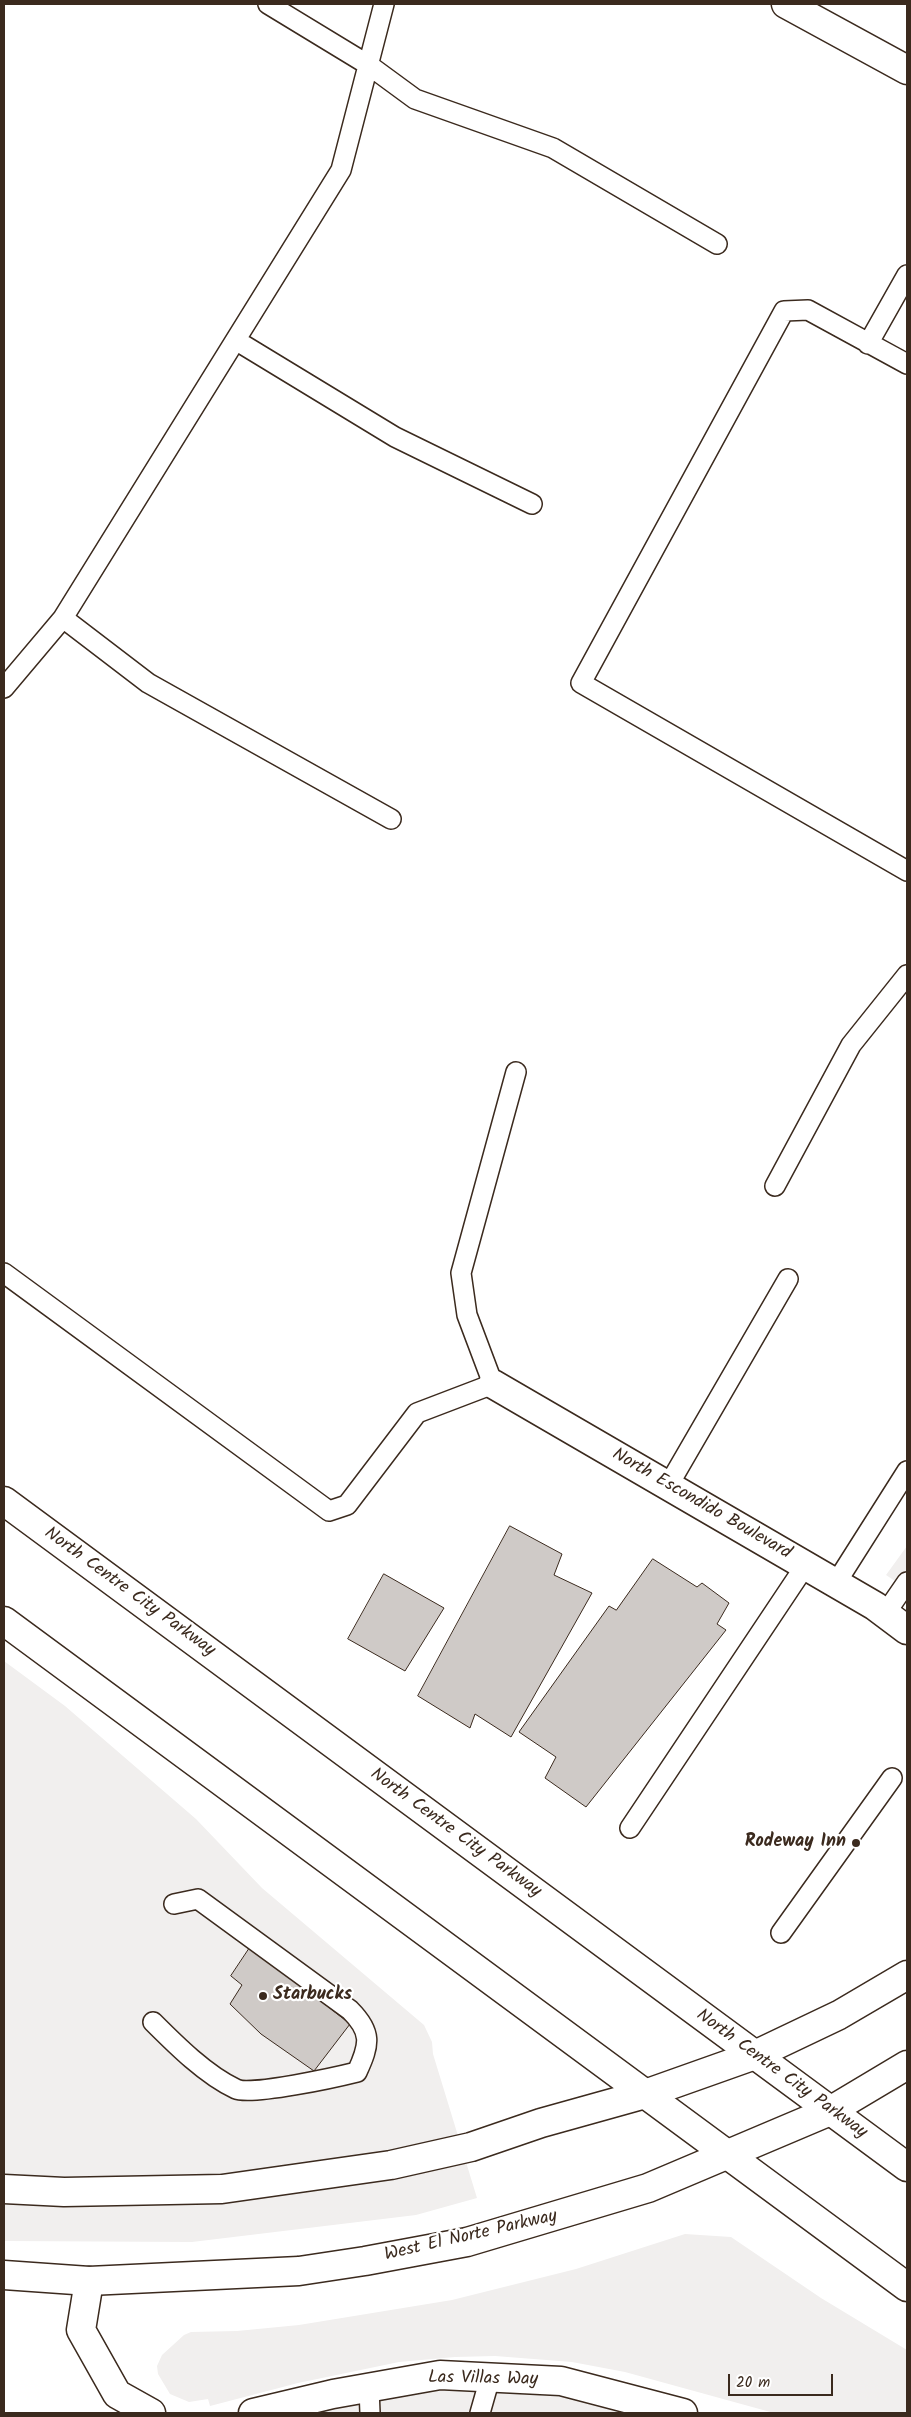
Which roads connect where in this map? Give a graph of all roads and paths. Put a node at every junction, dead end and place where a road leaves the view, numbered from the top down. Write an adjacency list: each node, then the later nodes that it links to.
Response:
1 (268, 4): 4 (lane)
2 (384, 4): 4 (lane)
3 (796, 6): 5 (main road)
4 (370, 66): 6 (lane); 8 (lane)
5 (907, 70)
6 (717, 244)
7 (907, 276): 9 (lane)
8 (237, 340): 11 (lane); 12 (lane)
9 (868, 344): 10 (lane); 15 (lane)
10 (907, 364)
11 (532, 504)
12 (63, 618): 13 (lane); 14 (lane)
13 (4, 688)
14 (391, 819)
15 (907, 871)
16 (907, 975): 18 (lane)
17 (516, 1072): 21 (lane)
18 (776, 1186)
19 (4, 1273): 21 (lane)
20 (788, 1279): 23 (lane)
21 (493, 1384): 23 (main road, North Escondido Boulevard)
22 (907, 1471): 27 (lane)
23 (668, 1486): 25 (main road, North Escondido Boulevard)
24 (4, 1501): 37 (main road, North Centre City Parkway)
25 (804, 1566): 27 (main road, North Escondido Boulevard); 32 (lane)
26 (907, 1582): 28 (lane)
27 (836, 1583): 28 (main road, North Escondido Boulevard)
28 (885, 1614): 30 (main road, North Escondido Boulevard)
29 (4, 1621): 39 (main road)
30 (907, 1630)
31 (892, 1778): 34 (lane)
32 (630, 1828)
33 (174, 1904): 36 (lane)
34 (781, 1933)
35 (907, 1975): 37 (main road)
36 (153, 2022)
37 (754, 2055): 39 (main road); 40 (main road, North Centre City Parkway)
38 (907, 2065): 40 (main road, West El Norte Parkway)
39 (645, 2094): 41 (main road); 43 (main road)
40 (830, 2111): 41 (main road, West El Norte Parkway); 42 (main road, North Centre City Parkway)
41 (729, 2156): 45 (main road, West El Norte Parkway); 46 (main road)
42 (907, 2167)
43 (4, 2189)
44 (4, 2275): 45 (main road, West El Norte Parkway)
45 (89, 2281): 49 (main road)
46 (907, 2287)
47 (490, 2378): 48 (main road, Las Villas Way); 51 (lane); 52 (main road, Las Villas Way)
48 (370, 2400): 50 (main road, Las Villas Way)
49 (151, 2413)
50 (253, 2413)
51 (480, 2413)
52 (683, 2413)

